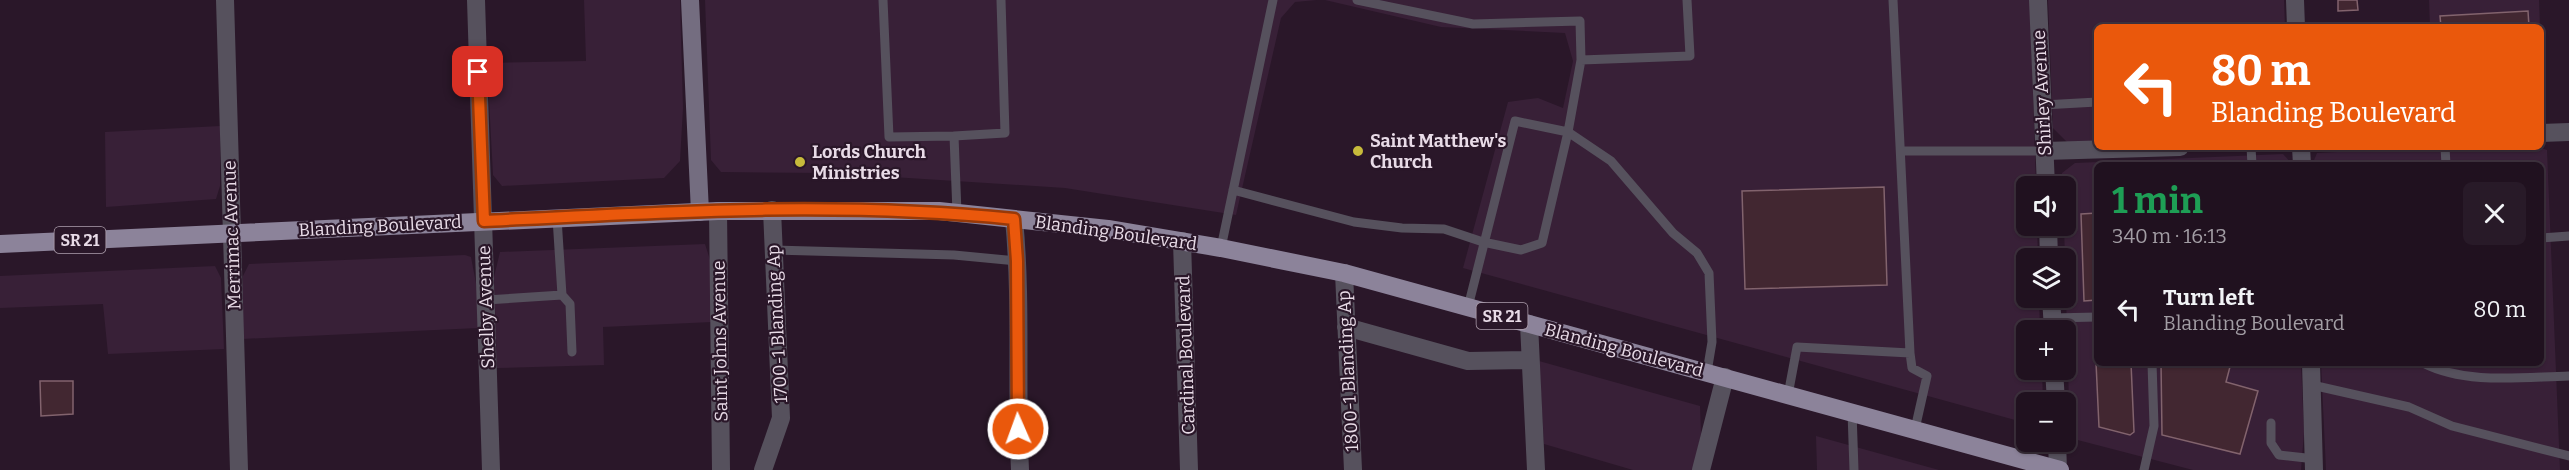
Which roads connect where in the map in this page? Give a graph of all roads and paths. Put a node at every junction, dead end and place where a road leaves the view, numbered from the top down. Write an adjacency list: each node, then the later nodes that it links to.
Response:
1 (225, 0): 31 (street, Merrimac Avenue)
2 (476, 0): 30 (street, Shelby Avenue)
3 (690, 0): 26 (street, Saint Johns Avenue)
4 (883, 0): 19 (lane)
5 (1001, 0): 19 (lane)
6 (1273, 0): 24 (lane)
7 (1360, 0): 13 (lane)
8 (1687, 0): 13 (lane)
9 (1893, 0): 21 (lane)
10 (2038, 0): 15 (street, Shirley Avenue)
11 (2295, 0): 12 (street)
12 (2296, 24)
13 (1581, 60): 16 (lane)
14 (2094, 102): 15 (lane)
15 (2043, 105): 22 (street, Shirley Avenue)
16 (1568, 132): 35 (lane); 35 (lane); 54 (lane)
17 (2569, 132): 18 (street)
18 (2544, 133)
19 (954, 136): 27 (lane)
20 (2094, 150): 22 (street)
21 (1901, 151): 22 (lane); 49 (lane)
22 (2045, 151): 23 (street, Shirley Avenue)
23 (2046, 176)
24 (1233, 190): 35 (lane); 37 (lane)
25 (772, 210): 26 (main road, Blanding Boulevard / SR 21); 27 (main road, Blanding Boulevard / SR 21); 38 (street, 1700-1 Blanding Ap)
26 (709, 212): 28 (main road, Blanding Boulevard / SR 21); 67 (street, Saint Johns Avenue)
27 (957, 213): 29 (main road, Blanding Boulevard / SR 21)
28 (557, 218): 30 (main road, Blanding Boulevard / SR 21); 41 (lane)
29 (1014, 219): 34 (main road, Blanding Boulevard / SR 21); 39 (street)
30 (484, 221): 31 (main road, Blanding Boulevard / SR 21); 42 (street, Shelby Avenue)
31 (232, 234): 36 (main road, Blanding Boulevard / SR 21); 65 (street, Merrimac Avenue)
32 (2569, 236): 33 (lane)
33 (2544, 238)
34 (1182, 241): 37 (main road, Blanding Boulevard / SR 21); 70 (street, Cardinal Boulevard)
35 (1483, 242): 43 (lane)
36 (0, 244)
37 (1221, 248): 40 (main road, Blanding Boulevard / SR 21)
38 (774, 250): 39 (lane); 68 (street, 1700-1 Blanding Ap)
39 (1017, 261): 69 (street)
40 (1344, 273): 43 (main road, Blanding Boulevard / SR 21); 47 (street, 1800-1 Blanding Ap)
41 (562, 295): 42 (lane); 48 (lane)
42 (486, 300): 66 (street, Shelby Avenue)
43 (1468, 307): 46 (main road, Blanding Boulevard / SR 21)
44 (2094, 317): 45 (lane)
45 (2075, 320)
46 (1529, 324): 50 (street); 54 (main road, Blanding Boulevard / SR 21)
47 (1346, 327): 50 (street); 71 (street, 1800-1 Blanding Ap)
48 (572, 352)
49 (1910, 353): 58 (lane); 61 (lane)
50 (1530, 360): 72 (street)
51 (2152, 366): 76 (lane)
52 (2311, 366): 57 (street)
53 (2429, 366): 55 (lane)
54 (1707, 372): 56 (main road, Blanding Boulevard / SR 21)
55 (2569, 376)
56 (1725, 377): 58 (main road, Blanding Boulevard / SR 21); 73 (street)
57 (2312, 385): 63 (lane); 64 (street)
58 (1788, 395): 59 (main road, Blanding Boulevard / SR 21)
59 (1851, 412): 61 (main road, Blanding Boulevard / SR 21); 74 (lane)
60 (2271, 423): 64 (lane)
61 (1915, 429): 75 (main road, Blanding Boulevard / SR 21)
62 (2058, 452): 75 (street)
63 (2569, 456)
64 (2315, 465)
65 (239, 470)
66 (491, 470)
67 (721, 470)
68 (763, 470)
69 (1020, 470)
70 (1189, 470)
71 (1353, 470)
72 (1536, 470)
73 (1701, 470)
74 (1854, 470)
75 (2059, 470)
76 (2144, 470)

